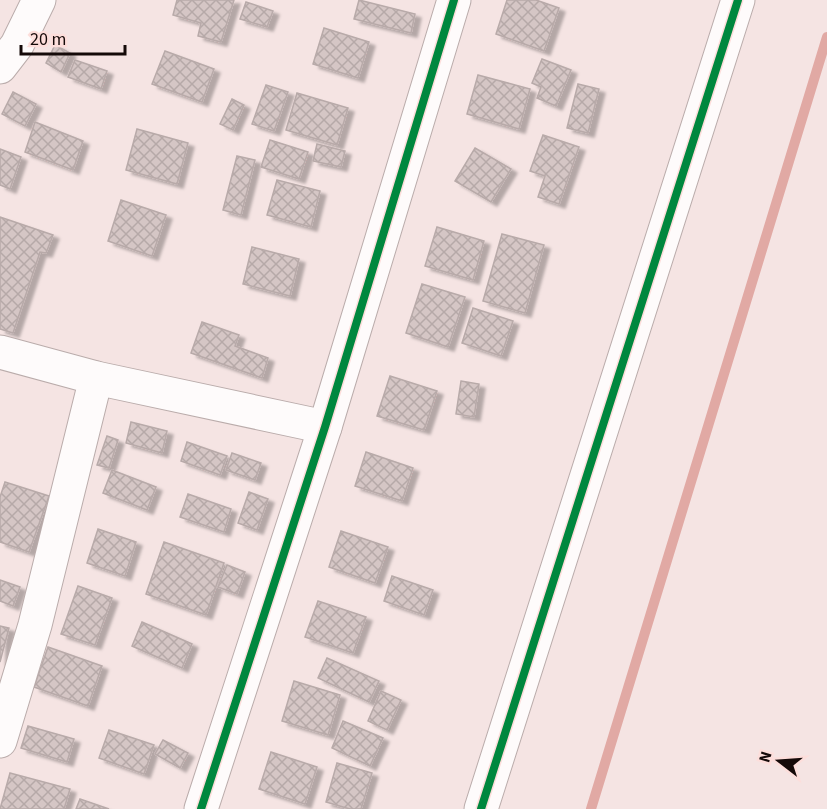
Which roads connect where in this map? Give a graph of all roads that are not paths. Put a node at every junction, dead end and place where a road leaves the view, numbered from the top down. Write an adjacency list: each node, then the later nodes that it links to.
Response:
1 (39, 0): 4 (street)
2 (454, 0): 7 (street)
3 (738, 0): 10 (street)
4 (0, 67)
5 (0, 352): 6 (street)
6 (96, 378): 7 (street); 8 (street)
7 (326, 428): 9 (street)
8 (0, 741)
9 (201, 809)
10 (481, 809)

